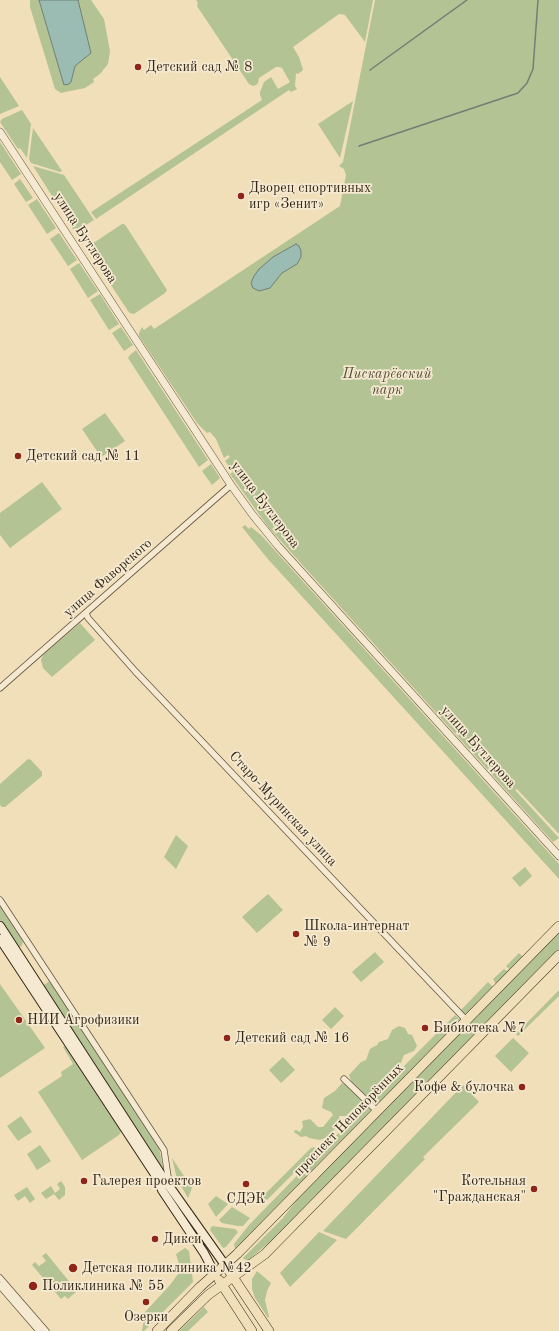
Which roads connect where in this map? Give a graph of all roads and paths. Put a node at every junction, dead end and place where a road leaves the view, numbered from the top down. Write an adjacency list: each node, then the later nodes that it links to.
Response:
1 (0, 132): 2 (street, улица Бутлерова)
2 (231, 485): 3 (street, улица Фаворского); 5 (street, улица Бутлерова)
3 (86, 613): 4 (street, улица Фаворского); 11 (street, Старо-Муринская улица)
4 (0, 688)
5 (559, 856)
6 (0, 900): 14 (street)
7 (0, 926): 14 (main road)
8 (559, 926): 11 (main road, проспект Непокорённых)
9 (0, 939): 16 (main road)
10 (559, 955): 17 (main road)
11 (466, 1020): 13 (main road, проспект Непокорённых)
12 (344, 1079): 13 (street)
13 (377, 1111): 15 (main road, проспект Непокорённых)
14 (168, 1183): 15 (main road)
15 (225, 1265): 16 (main road, проспект Непокорённых); 17 (main road)
16 (215, 1274): 19 (main road); 23 (main road, проспект Непокорённых)
17 (233, 1277): 19 (main road); 26 (main road)
18 (0, 1278): 22 (street)
19 (222, 1284): 24 (main road); 25 (main road)
20 (0, 1286): 21 (street)
21 (39, 1331)
22 (46, 1331)
23 (157, 1331)
24 (171, 1331)
25 (252, 1331)
26 (269, 1331)

